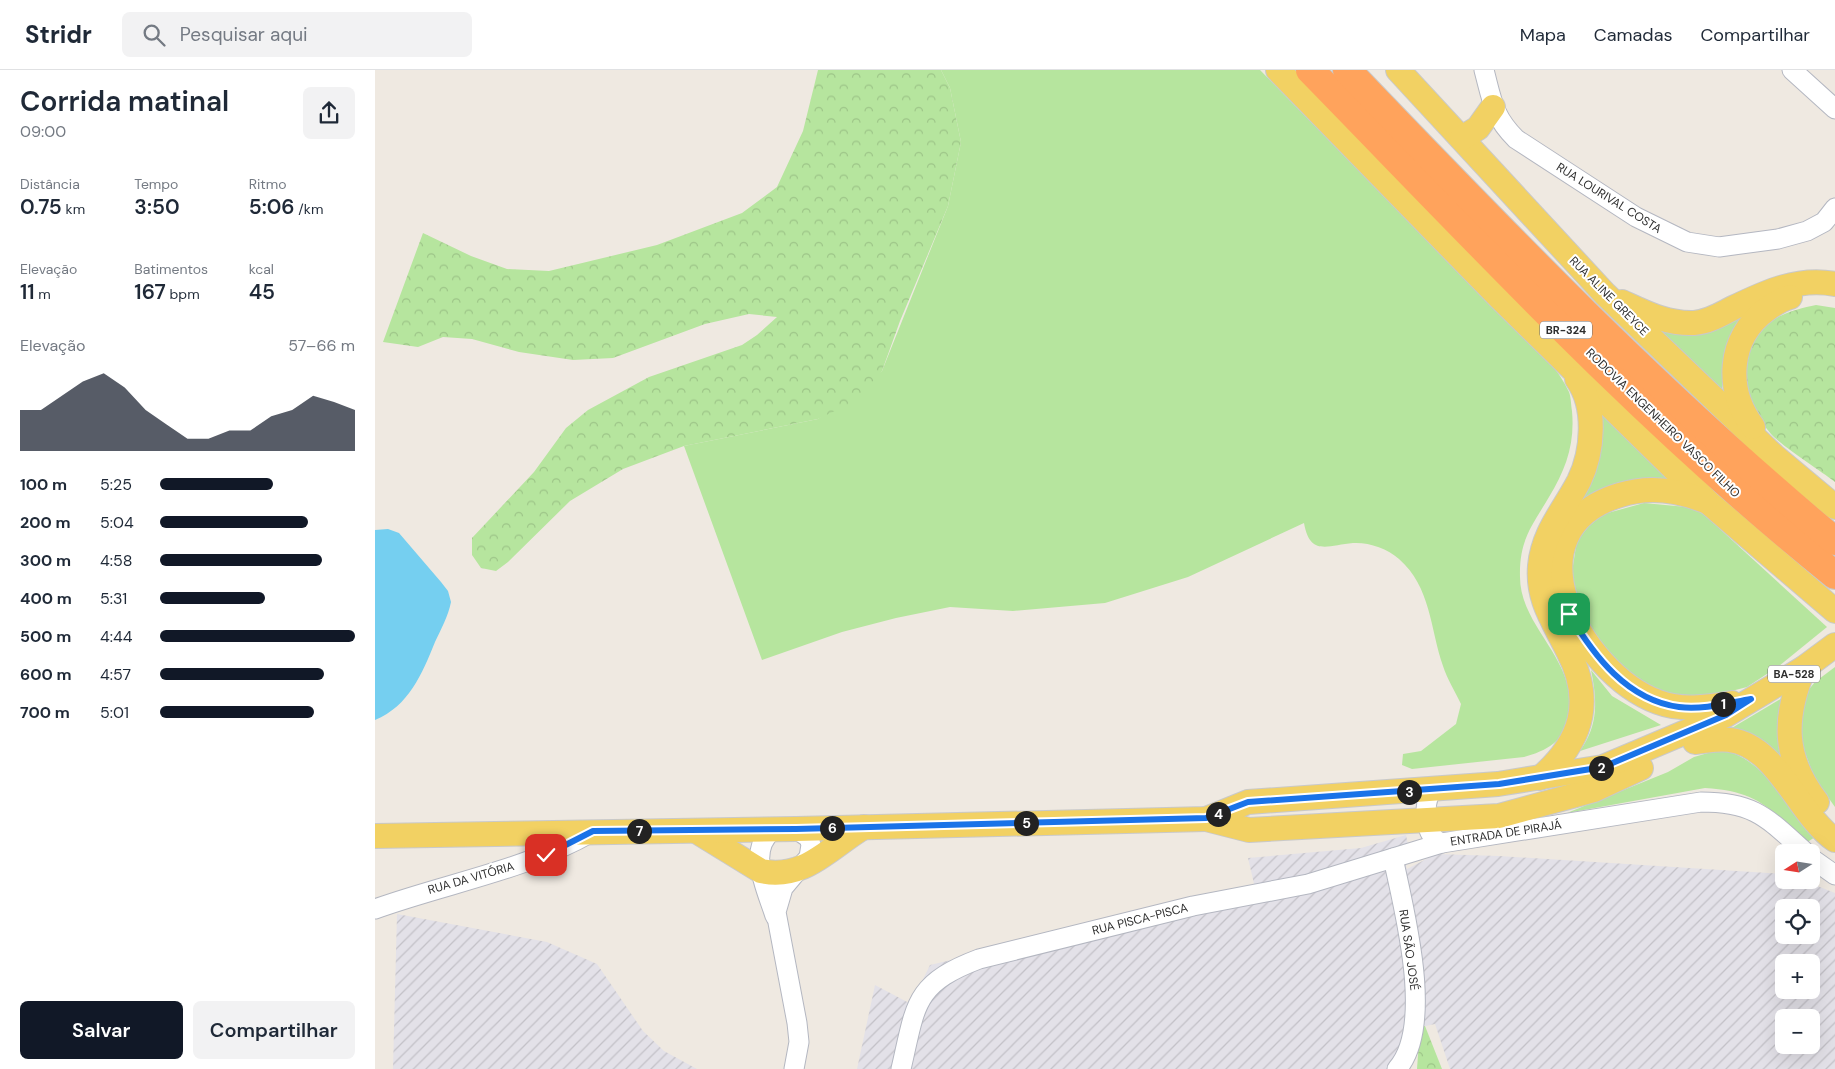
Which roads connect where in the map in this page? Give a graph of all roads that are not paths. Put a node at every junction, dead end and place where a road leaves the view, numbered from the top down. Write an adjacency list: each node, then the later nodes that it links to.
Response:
1 (1278, 70): 14 (main road)
2 (1310, 70): 19 (highway, RODOVIA ENGENHEIRO VASCO FILHO / BR-324)
3 (1347, 70): 18 (highway, RODOVIA ENGENHEIRO VASCO FILHO / BR-324)
4 (1398, 70): 9 (main road, RUA ALINE GREYCE)
5 (1484, 70): 7 (street, RUA LOURIVAL COSTA)
6 (1792, 70): 8 (street)
7 (1493, 107): 9 (main road); 10 (street, RUA LOURIVAL COSTA)
8 (1835, 109)
9 (1461, 138): 12 (main road, RUA ALINE GREYCE)
10 (1835, 208)
11 (1835, 284): 12 (main road)
12 (1605, 294): 15 (main road, RUA ALINE GREYCE)
13 (1835, 297): 15 (main road)
14 (1559, 355): 16 (main road); 26 (main road)
15 (1775, 456): 17 (main road, RUA ALINE GREYCE)
16 (1709, 503): 20 (main road); 23 (main road)
17 (1835, 506)
18 (1835, 541)
19 (1835, 575)
20 (1835, 611)
21 (1835, 645): 22 (main road, BA-528)
22 (1804, 668): 23 (main road, BA-528); 30 (main road)
23 (1751, 699): 24 (main road, BA-528)
24 (1726, 715): 25 (main road); 26 (main road, BA-528)
25 (1695, 742): 29 (main road); 36 (main road)
26 (1540, 778): 27 (main road, BA-528)
27 (1432, 790): 28 (main road, BA-528); 29 (street)
28 (1206, 818): 29 (main road); 31 (main road, BA-528)
29 (1428, 821): 37 (street, ENTRADA DE PIRAJÁ)
30 (1835, 821)
31 (864, 827): 33 (main road, BA-528); 41 (main road)
32 (694, 830): 33 (main road, BA-528); 34 (main road, BA-528); 42 (main road)
33 (785, 830): 41 (street); 42 (street)
34 (593, 831): 35 (main road, BA-528); 44 (street, RUA DA VITÓRIA)
35 (375, 836)
36 (1835, 840)
37 (1442, 842): 38 (street, ENTRADA DE PIRAJÁ); 39 (street, RUA PISCA-PISCA)
38 (1796, 844)
39 (1393, 858): 47 (street, RUA PISCA-PISCA); 48 (street, RUA SÃO JOSÉ)
40 (1820, 864): 43 (street)
41 (799, 869): 42 (main road); 45 (street)
42 (761, 871): 45 (street)
43 (1835, 875)
44 (375, 909)
45 (778, 925): 46 (street)
46 (793, 1069)
47 (901, 1069)
48 (1397, 1069)

